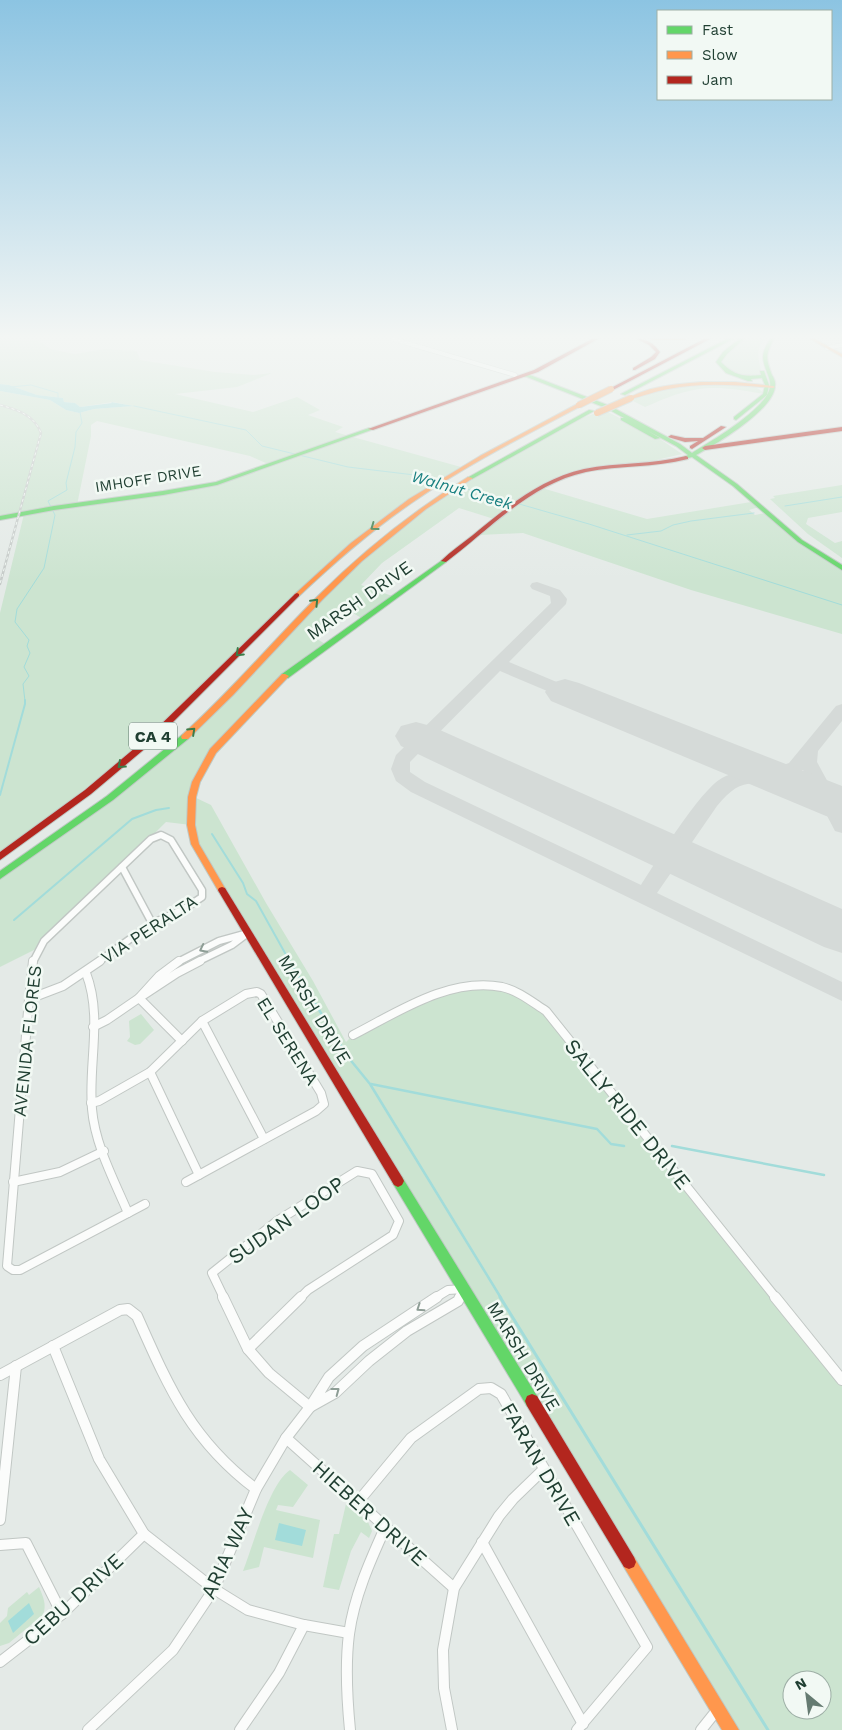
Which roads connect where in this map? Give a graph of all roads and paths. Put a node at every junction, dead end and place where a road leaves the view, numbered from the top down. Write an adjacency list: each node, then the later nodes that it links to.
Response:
1 (394, 420): 13 (main road, IMHOFF DRIVE)
2 (550, 420): 16 (main road, CA 4, one-way to 16, bridge)
3 (576, 420): 18 (main road, CA 4, one-way to 3, bridge)
4 (624, 420): 12 (main road)
5 (636, 420): 9 (main road)
6 (728, 420): 12 (main road)
7 (742, 420): 10 (main road)
8 (842, 429): 11 (main road)
9 (662, 433): 12 (main road); 12 (main road)
10 (720, 436): 11 (main road); 12 (main road)
11 (743, 442): 12 (main road)
12 (693, 450): 14 (main road); 20 (main road, MARSH DRIVE)
13 (0, 518)
14 (842, 568)
15 (159, 835): 17 (street, AVENIDA FLORES); 19 (street, VIA PERALTA)
16 (4, 854)
17 (122, 867): 19 (street); 23 (street, AVENIDA FLORES)
18 (2, 878)
19 (152, 923): 21 (street, VIA PERALTA)
20 (248, 933): 22 (street); 37 (main road, MARSH DRIVE)
21 (86, 973): 23 (street, VIA PERALTA); 25 (street)
22 (139, 998): 25 (street); 27 (street)
23 (29, 1000): 33 (street, AVENIDA FLORES)
24 (202, 1021): 27 (street, EL SERENA); 30 (street); 30 (street, EL SERENA)
25 (94, 1028): 29 (street)
26 (353, 1035): 42 (street, SALLY RIDE DRIVE)
27 (182, 1041): 28 (street, EL SERENA)
28 (150, 1072): 29 (street, EL SERENA); 32 (street)
29 (91, 1103): 31 (street)
30 (264, 1139): 32 (street, EL SERENA)
31 (104, 1151): 33 (street); 36 (street)
32 (199, 1176): 34 (street, EL SERENA)
33 (13, 1182): 36 (street, AVENIDA FLORES)
34 (186, 1182)
35 (145, 1204): 36 (street)
36 (128, 1213)
37 (463, 1289): 43 (street, ARIA WAY, one-way to 37); 43 (street, ARIA WAY, one-way to 43); 59 (main road, MARSH DRIVE)
38 (53, 1346): 40 (street); 46 (street); 50 (street)
39 (248, 1349): 39 (street, SUDAN LOOP); 43 (street, SUDAN LOOP)
40 (16, 1366): 41 (street); 48 (street)
41 (0, 1375)
42 (842, 1380)
43 (310, 1407): 44 (street, ARIA WAY)
44 (286, 1438): 46 (street, ARIA WAY); 47 (street, HIEBER DRIVE)
45 (544, 1469): 47 (street, FARAN DRIVE); 51 (street); 60 (street, FARAN DRIVE)
46 (256, 1489): 53 (street, ARIA WAY)
47 (357, 1502): 49 (street, HIEBER DRIVE)
48 (0, 1520)
49 (385, 1528): 54 (street, HIEBER DRIVE); 57 (street)
50 (144, 1534): 53 (street); 55 (street, CEBU DRIVE)
51 (482, 1542): 54 (street); 60 (street)
52 (0, 1545): 55 (street)
53 (214, 1588): 56 (street); 61 (street, ARIA WAY)
54 (454, 1588): 64 (street)
55 (62, 1614): 58 (street, CEBU DRIVE)
56 (304, 1625): 57 (street); 62 (street)
57 (349, 1633): 63 (street)
58 (0, 1662)
59 (718, 1709): 65 (street); 66 (main road, MARSH DRIVE)
60 (580, 1727)
61 (88, 1730)
62 (240, 1730)
63 (350, 1730)
64 (452, 1730)
65 (701, 1730)
66 (731, 1730)

